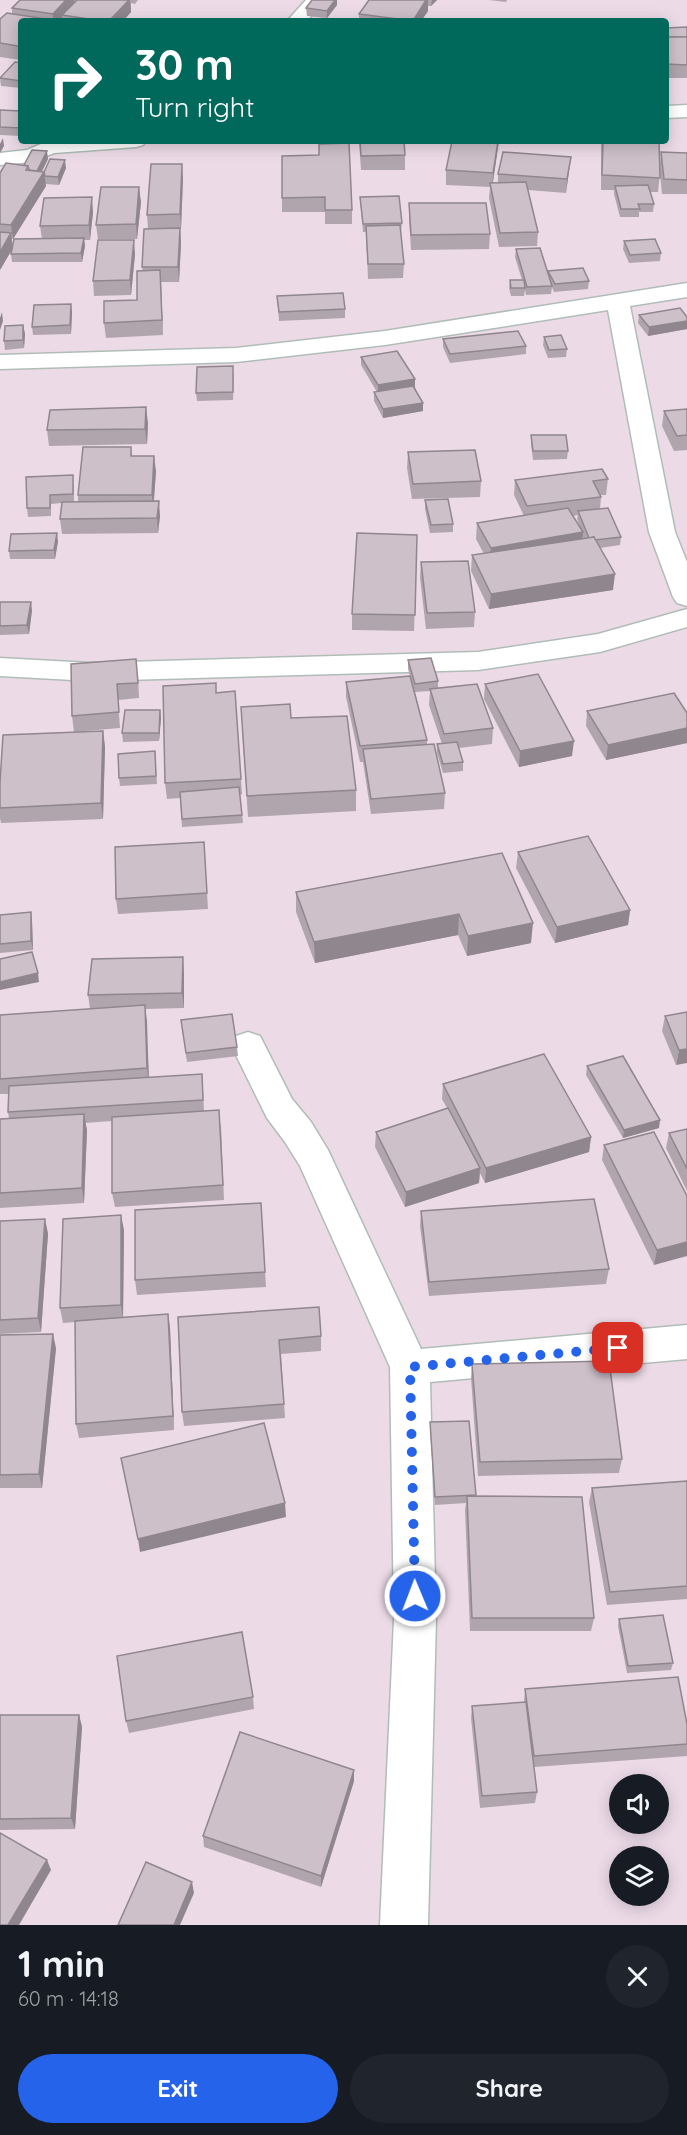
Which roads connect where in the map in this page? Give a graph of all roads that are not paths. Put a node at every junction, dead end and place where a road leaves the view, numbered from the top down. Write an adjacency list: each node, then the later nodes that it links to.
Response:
1 (316, 0): 2 (street)
2 (300, 18)
3 (687, 111): 4 (street)
4 (669, 112)
5 (92, 144): 6 (street)
6 (0, 159)
7 (687, 290): 8 (street)
8 (618, 302): 9 (street); 10 (street)
9 (0, 362)
10 (679, 558): 11 (street)
11 (687, 597)
12 (687, 618): 13 (street)
13 (0, 667)
14 (248, 1045): 16 (street)
15 (687, 1342): 16 (street)
16 (410, 1367): 17 (street)
17 (404, 1925)

